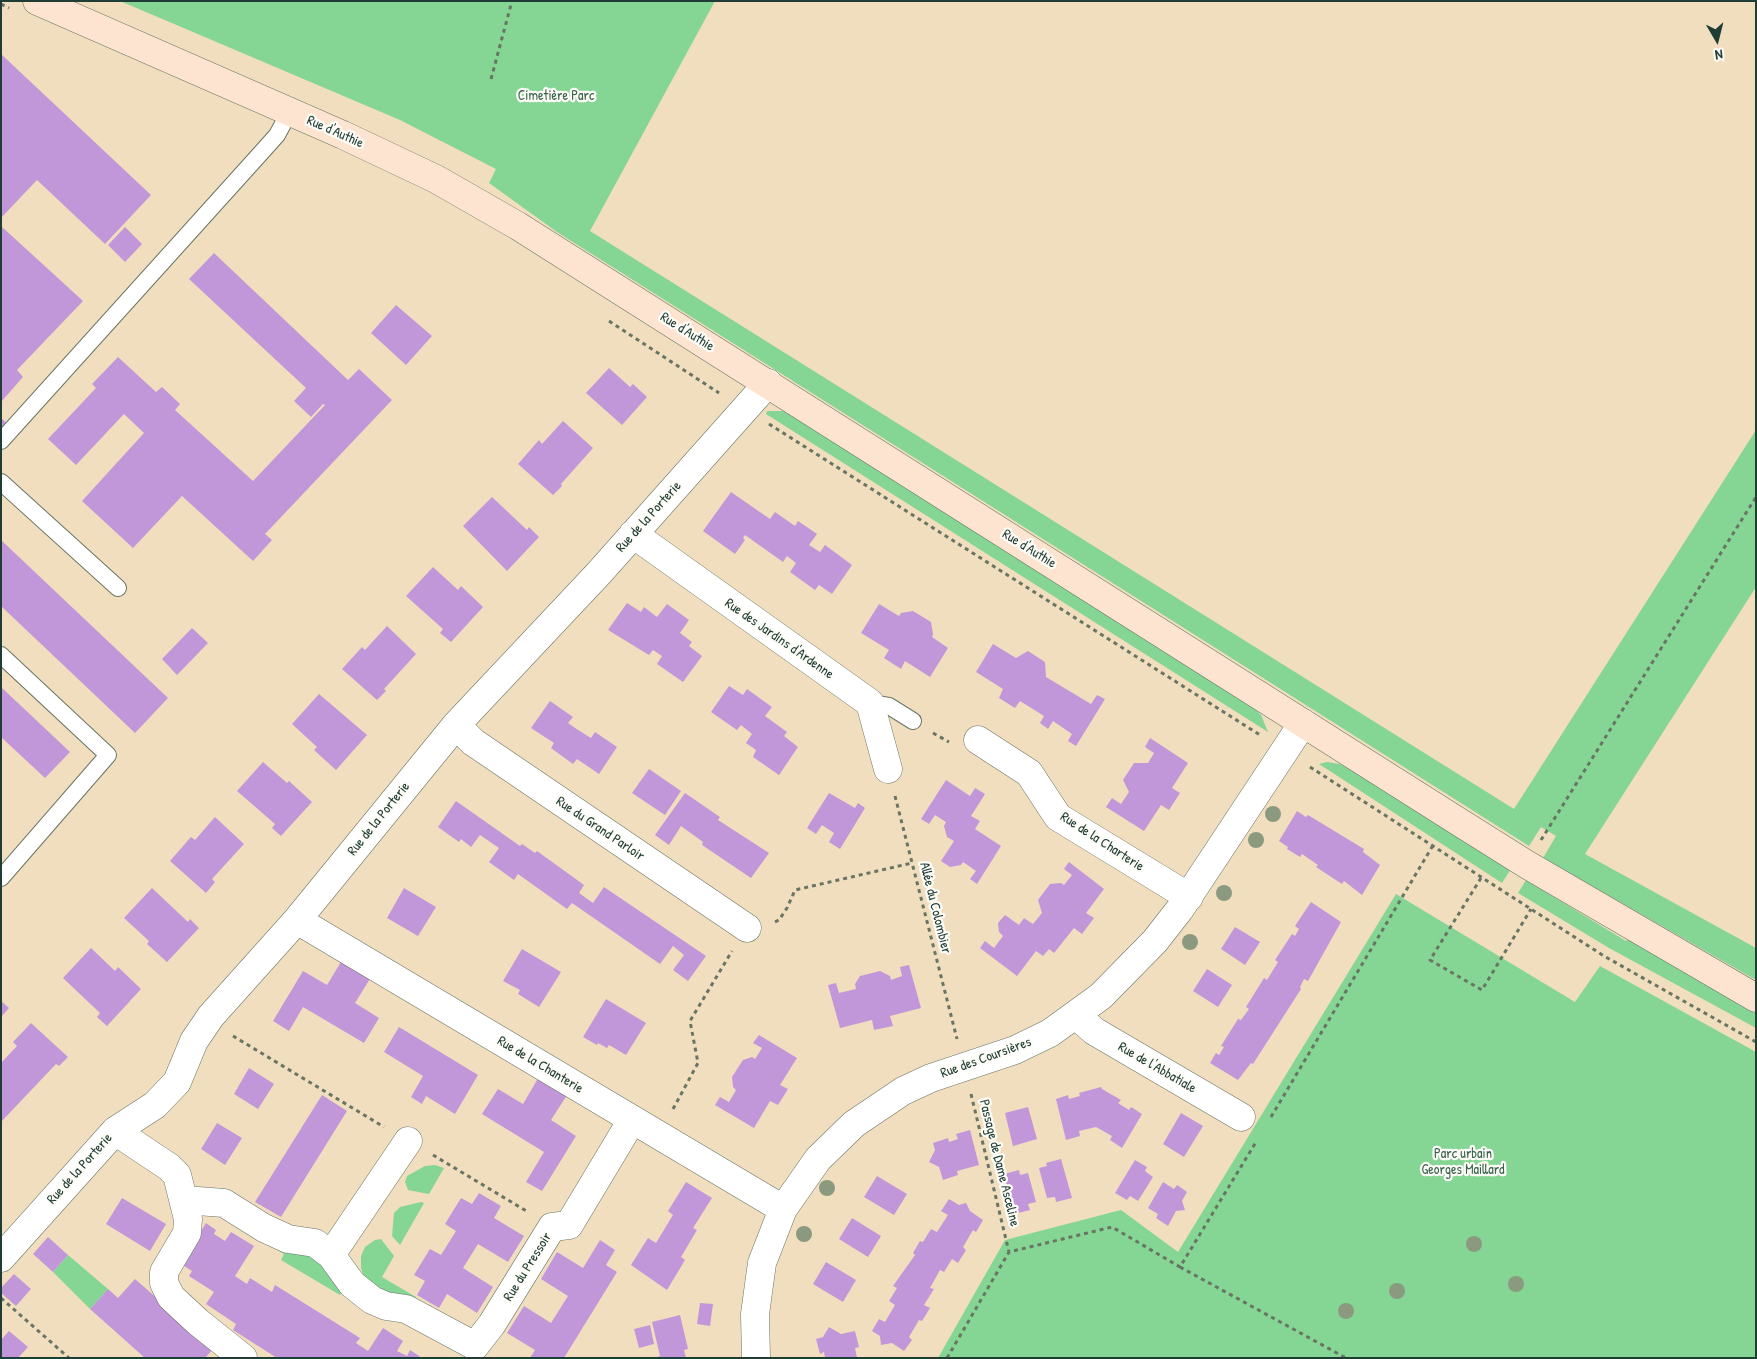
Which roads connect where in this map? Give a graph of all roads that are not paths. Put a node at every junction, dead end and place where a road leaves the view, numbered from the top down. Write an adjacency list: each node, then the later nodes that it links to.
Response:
1 (37, 1): 2 (street, Rue d'Authie)
2 (290, 111): 3 (street, Rue d'Authie); 4 (lane)
3 (768, 383): 6 (street, Rue de la Porterie); 11 (street, Rue d'Authie)
4 (1, 441)
5 (1, 482): 7 (lane)
6 (633, 534): 9 (street, Rue des Jardins d'Ardenne); 12 (street, Rue de la Porterie)
7 (118, 588)
8 (1, 655): 15 (lane)
9 (870, 703): 10 (lane); 14 (street)
10 (914, 721)
11 (1304, 724): 16 (street, Rue des Coursières); 19 (street, Rue d'Authie)
12 (456, 726): 17 (street, Rue de la Porterie); 18 (street, Rue du Grand Parloir)
13 (978, 740): 16 (street, Rue de la Charterie)
14 (888, 769)
15 (1, 878)
16 (1189, 897): 20 (street, Rue des Coursières)
17 (296, 920): 22 (street, Rue de la Chanterie); 23 (street, Rue de la Porterie)
18 (747, 928)
19 (1756, 998)
20 (1076, 1015): 21 (street, Rue de l'Abbatiale); 26 (street, Rue des Coursières)
21 (1241, 1117)
22 (632, 1120): 26 (street, Rue de la Chanterie); 27 (street, Rue du Pressoir)
23 (115, 1131): 25 (street); 28 (street, Rue de la Porterie)
24 (408, 1140): 27 (street)
25 (184, 1200): 27 (street); 29 (street)
26 (783, 1210): 30 (street, Rue des Coursières)
27 (331, 1255)
28 (1, 1258)
29 (243, 1358)
30 (756, 1358)

